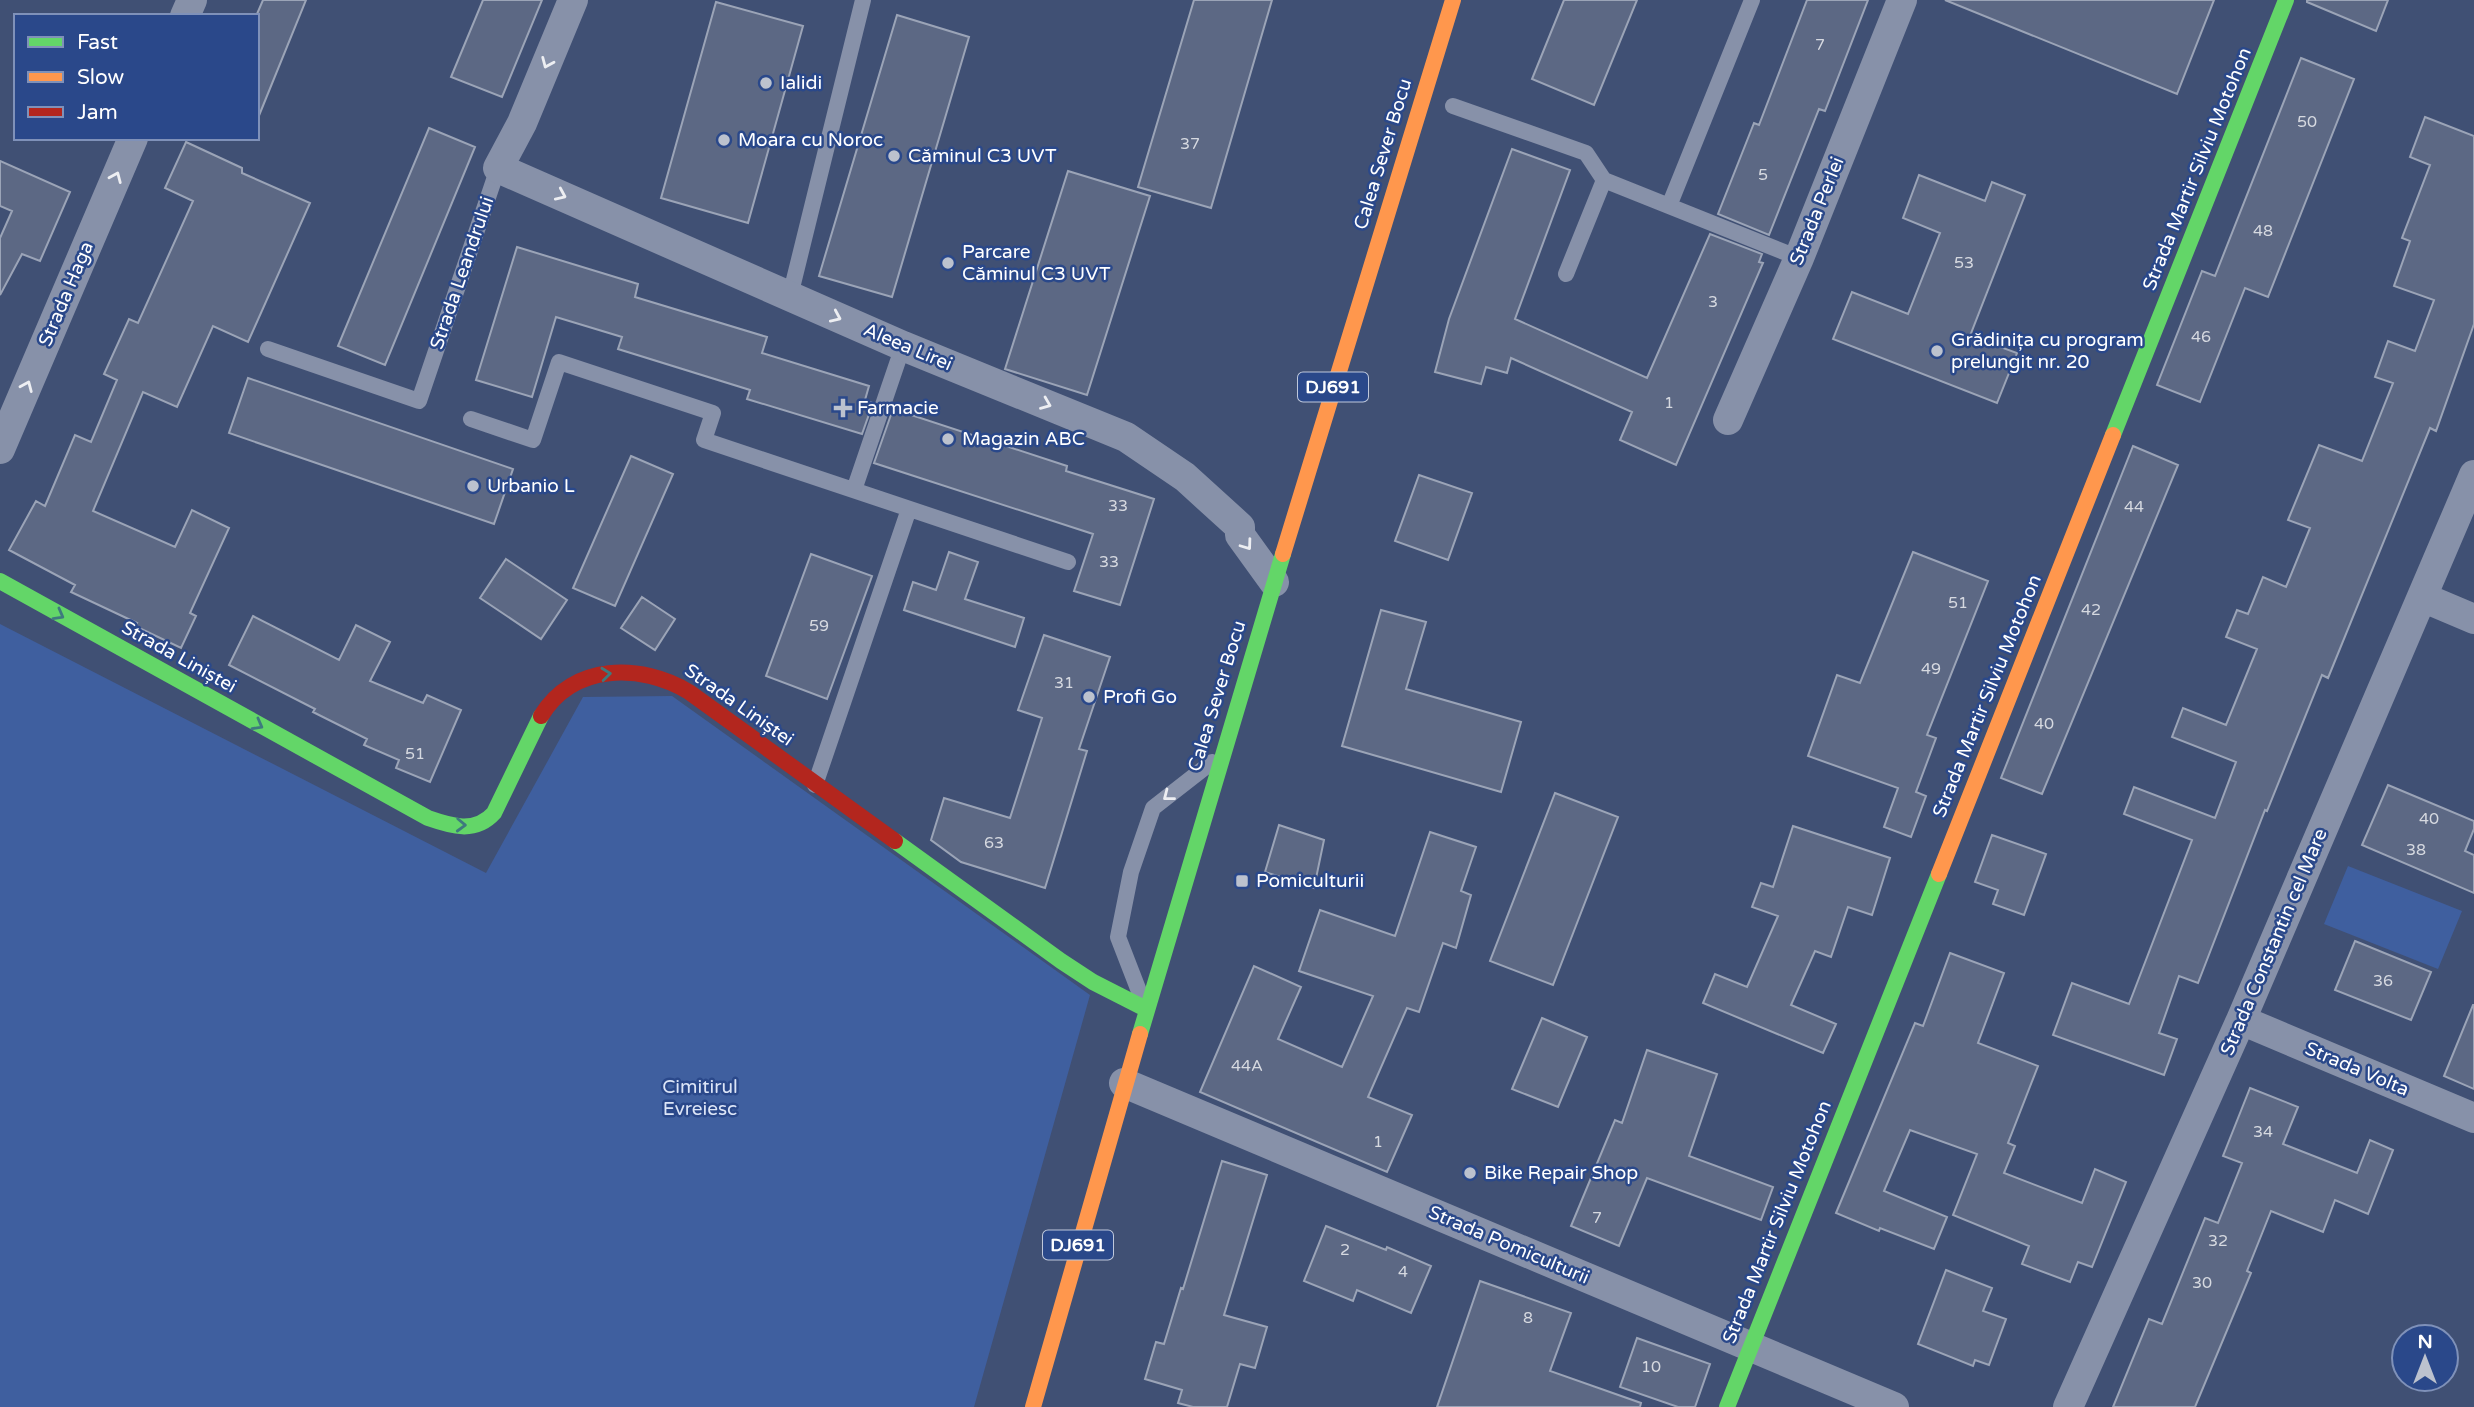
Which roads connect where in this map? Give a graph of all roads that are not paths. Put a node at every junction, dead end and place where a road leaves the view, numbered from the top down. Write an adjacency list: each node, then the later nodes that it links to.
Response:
1 (573, 0): 9 (street, Strada Leandrului, one-way to 9)
2 (863, 0): 14 (lane)
3 (1453, 0): 25 (street, Calea Sever Bocu / DJ691)
4 (1752, 0): 11 (lane)
5 (1902, 0): 12 (street, Strada Perlei)
6 (2286, 0): 34 (street, Strada Martir Silviu Motohon)
7 (1453, 106): 10 (lane)
8 (132, 140): 19 (street, Strada Haga, one-way to 8)
9 (498, 167): 14 (street, Aleea Lirei, one-way to 14); 16 (lane, Strada Leandrului)
10 (1604, 180): 11 (lane); 13 (lane)
11 (1669, 206): 12 (lane)
12 (1799, 258): 18 (street, Strada Perlei)
13 (1566, 274)
14 (790, 296): 15 (street, Aleea Lirei, one-way to 15)
15 (903, 346): 21 (lane); 25 (street, Aleea Lirei, one-way to 25)
16 (268, 349)
17 (471, 419): 21 (lane)
18 (1728, 420)
19 (0, 449)
20 (2474, 475): 26 (street, Strada Constantin cel Mare)
21 (854, 490): 22 (lane)
22 (909, 509): 23 (lane); 29 (lane)
23 (1068, 562)
24 (0, 581): 29 (street, Strada Liniștei, one-way to 29)
25 (1274, 582): 28 (street, Calea Sever Bocu / DJ691)
26 (2422, 597): 27 (street); 31 (street, Strada Constantin cel Mare)
27 (2474, 619)
28 (1222, 754): 30 (street, Calea Sever Bocu / DJ691); 30 (lane, one-way to 30)
29 (815, 785): 30 (street, Strada Liniștei)
30 (1146, 1009): 32 (street, Calea Sever Bocu / DJ691)
31 (2241, 1020): 33 (street, Strada Volta); 38 (street, Strada Constantin cel Mare)
32 (1124, 1083): 34 (street, Strada Pomiculturii); 35 (street, Calea Sever Bocu / DJ691)
33 (2474, 1118)
34 (1751, 1346): 36 (street, Strada Martir Silviu Motohon); 37 (street, Strada Pomiculturii)
35 (1033, 1407)
36 (1727, 1407)
37 (1894, 1407)
38 (2068, 1407)

